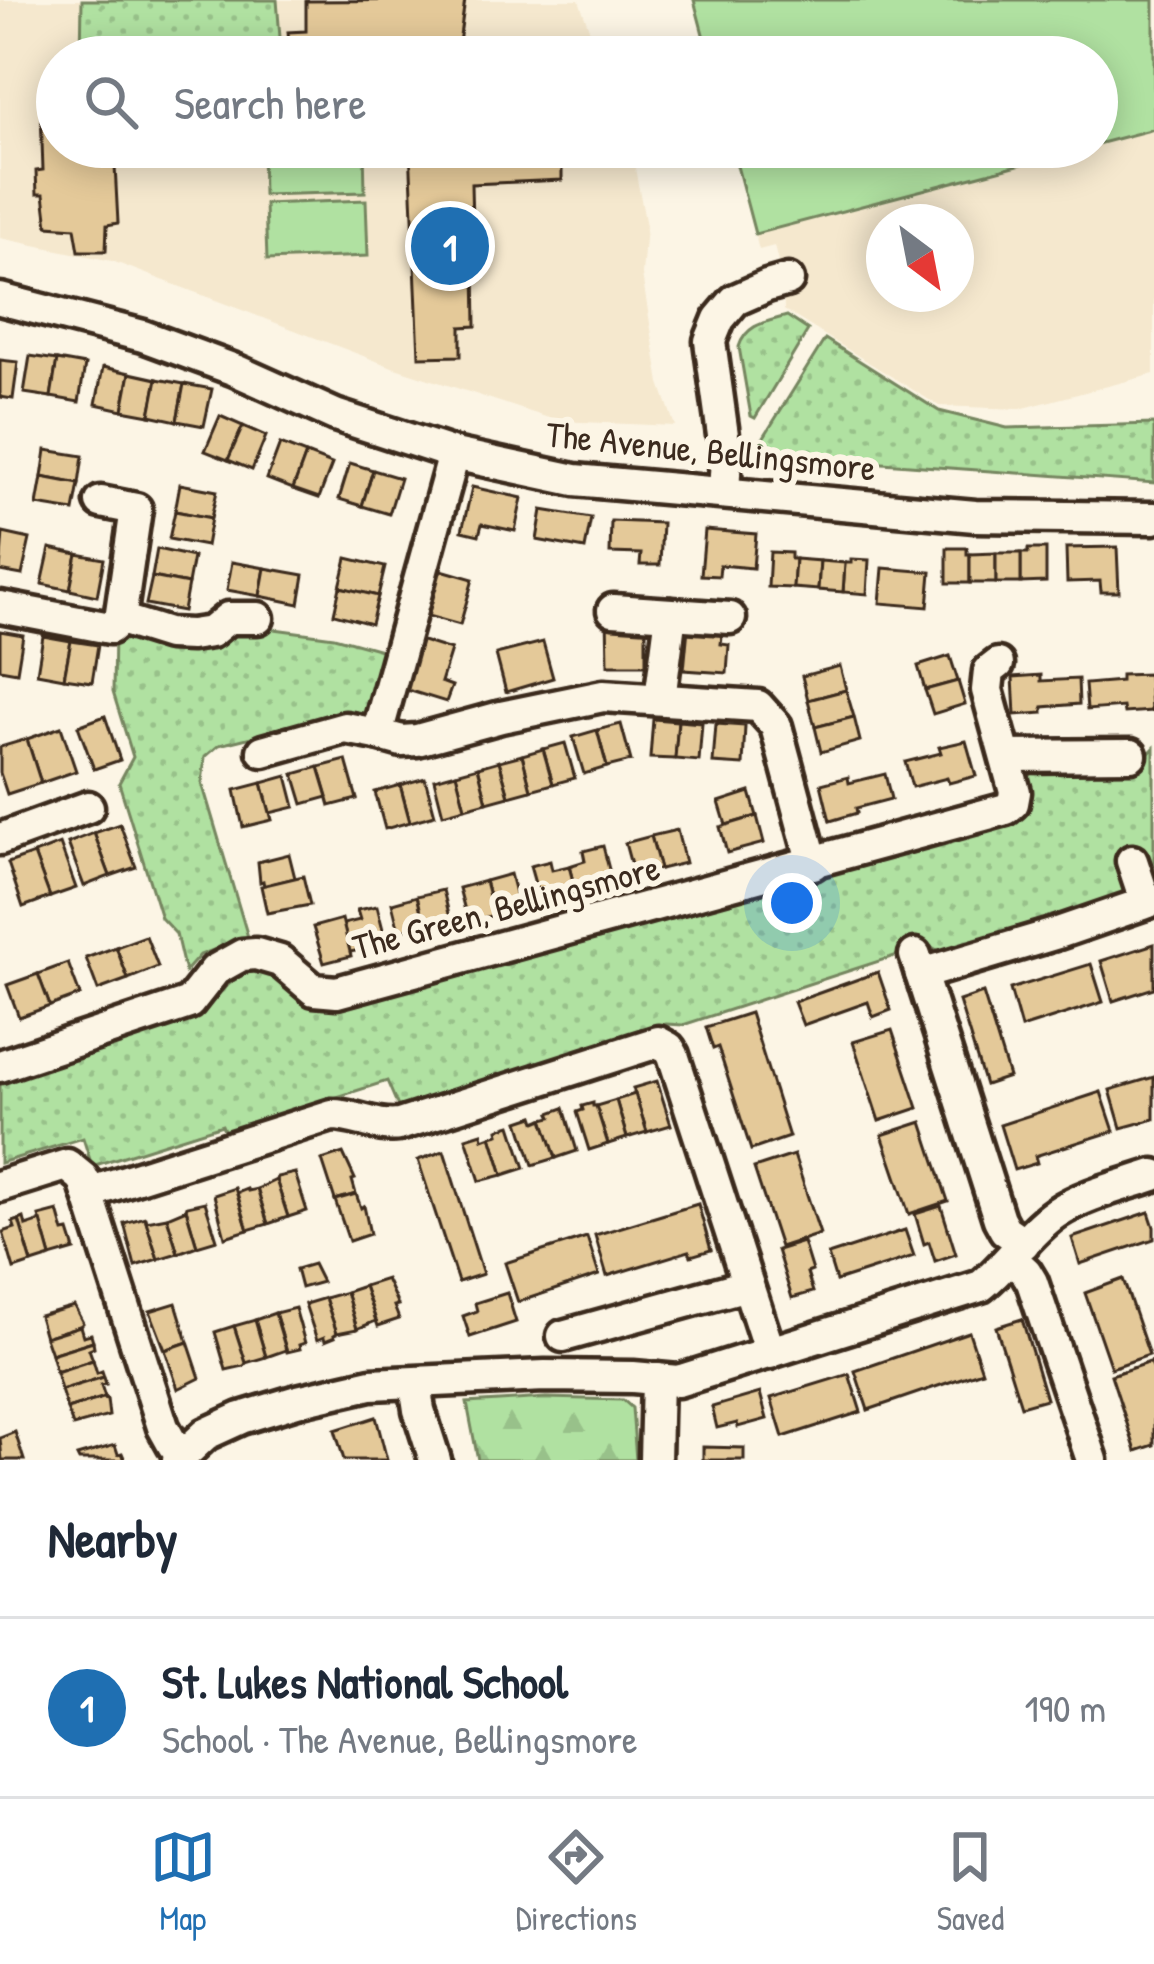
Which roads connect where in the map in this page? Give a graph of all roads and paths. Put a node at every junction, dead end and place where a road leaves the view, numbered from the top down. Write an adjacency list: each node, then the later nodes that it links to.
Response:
1 (788, 280): 4 (street)
2 (0, 299): 3 (street, The Avenue, Bellingsmore)
3 (454, 454): 4 (street, The Avenue, Bellingsmore); 15 (street)
4 (724, 493): 6 (street, The Avenue, Bellingsmore)
5 (101, 502): 12 (street)
6 (1154, 518)
7 (0, 607): 12 (street)
8 (613, 610): 9 (street)
9 (671, 614): 10 (street); 14 (street)
10 (730, 617)
11 (258, 618): 12 (street)
12 (119, 619)
13 (998, 664): 18 (street, The Green, Bellingsmore)
14 (660, 699): 15 (street); 22 (street)
15 (376, 734): 16 (street)
16 (263, 751)
17 (1131, 755): 18 (street)
18 (1006, 756): 22 (street, The Green, Bellingsmore)
19 (88, 808): 20 (street)
20 (0, 838)
21 (1132, 861): 23 (street)
22 (813, 864): 24 (street, The Green, Bellingsmore)
23 (1150, 902): 28 (street)
24 (0, 1066)
25 (1154, 1175): 28 (street)
26 (0, 1186): 27 (street)
27 (88, 1193): 29 (street); 34 (street)
28 (1018, 1251): 31 (street); 37 (street)
29 (747, 1285): 30 (street); 31 (street)
30 (562, 1336)
31 (770, 1353): 32 (street)
32 (657, 1379): 33 (street); 36 (street)
33 (415, 1383): 34 (street); 35 (street)
34 (180, 1457)
35 (435, 1460)
36 (655, 1460)
37 (1092, 1460)

